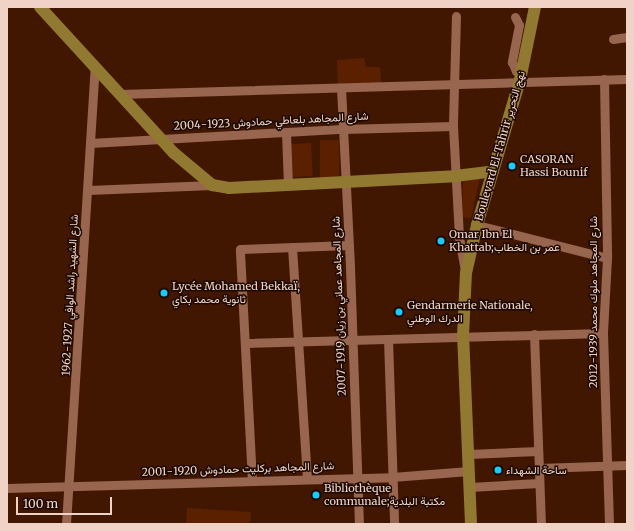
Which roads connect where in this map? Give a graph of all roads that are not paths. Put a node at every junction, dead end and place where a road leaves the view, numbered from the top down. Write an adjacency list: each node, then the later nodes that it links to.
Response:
1 (40, 7): 7 (main road)
2 (535, 7): 8 (main road, Boulevard El-Tahrir نهج التحرير)
3 (456, 16): 11 (street)
4 (515, 17): 8 (street)
5 (627, 37): 6 (street)
6 (613, 39)
7 (95, 67): 13 (main road); 18 (street, شارع الشهيد راشد الوافي 1927-1962)
8 (520, 77): 9 (street); 11 (street); 19 (main road, Boulevard El-Tahrir نهج التحرير)
9 (604, 79): 10 (street); 28 (street, شارع المجاهد ملوك محمد 1939-2012)
10 (627, 79)
11 (453, 83): 12 (street); 14 (street)
12 (341, 88): 13 (street); 15 (street, شارع المجاهد عماني بن زيان 1919-2007)
13 (120, 94): 17 (main road)
14 (453, 126): 15 (street, شارع المجاهد بلعاطي حمادوش 1923-2004); 20 (street)
15 (343, 129): 16 (street, شارع المجاهد بلعاطي حمادوش 1923-2004); 21 (street, شارع المجاهد عماني بن زيان 1919-2007)
16 (286, 133): 17 (street, شارع المجاهد بلعاطي حمادوش 1923-2004); 23 (street)
17 (161, 139): 18 (street, شارع المجاهد بلعاطي حمادوش 1923-2004); 22 (main road)
18 (90, 143): 24 (street, شارع الشهيد راشد الوافي 1927-1962)
19 (493, 171): 20 (main road); 25 (main road, Boulevard El-Tahrir نهج التحرير)
20 (456, 176): 21 (main road); 29 (street)
21 (346, 182): 23 (main road); 26 (street, شارع المجاهد عماني بن زيان 1919-2007)
22 (212, 185): 23 (main road); 24 (street)
23 (288, 185)
24 (88, 190): 48 (street, شارع الشهيد راشد الوافي 1927-1962)
25 (477, 225): 28 (street); 29 (main road, Boulevard El-Tahrir نهج التحرير)
26 (349, 245): 27 (street); 34 (street, شارع المجاهد عماني بن زيان 1919-2007)
27 (292, 247): 35 (street); 36 (street)
28 (607, 258): 30 (street, شارع المجاهد ملوك محمد 1939-2012)
29 (466, 273): 32 (main road, Boulevard El-Tahrir نهج التحرير)
30 (603, 332): 31 (street); 39 (street, شارع المجاهد ملوك محمد 1939-2012)
31 (534, 334): 32 (street); 37 (street)
32 (463, 336): 33 (street); 38 (main road, Boulevard El-Tahrir نهج التحرير)
33 (388, 339): 34 (street); 43 (street)
34 (353, 340): 35 (street); 44 (street, شارع المجاهد عماني بن زيان 1919-2007)
35 (298, 341): 36 (street); 45 (street)
36 (245, 343): 46 (street)
37 (538, 451): 38 (street); 41 (street)
38 (469, 454): 42 (main road, Boulevard El-Tahrir نهج التحرير)
39 (606, 465): 40 (street); 41 (street); 56 (street, شارع المجاهد ملوك محمد 1939-2012)
40 (627, 465)
41 (539, 468): 47 (street)
42 (469, 471): 43 (street, شارع المجاهد بركليت حمادوش 1920-2001); 49 (main road, Boulevard El-Tahrir نهج التحرير)
43 (392, 477): 44 (street, شارع المجاهد بركليت حمادوش 1920-2001); 53 (street)
44 (357, 478): 45 (street, شارع المجاهد بركليت حمادوش 1920-2001); 52 (street, شارع المجاهد عماني بن زيان 1919-2007)
45 (307, 479): 46 (street, شارع المجاهد بركليت حمادوش 1920-2001)
46 (252, 481): 48 (street, شارع المجاهد بركليت حمادوش 1920-2001)
47 (539, 483): 49 (street); 55 (street)
48 (70, 486): 50 (street, شارع المجاهد بركليت حمادوش 1920-2001); 51 (street, شارع الشهيد راشد الوافي 1927-1962)
49 (470, 487): 54 (main road, Boulevard El-Tahrir نهج التحرير)
50 (7, 488)
51 (66, 524)
52 (359, 524)
53 (394, 524)
54 (471, 524)
55 (540, 524)
56 (608, 524)

